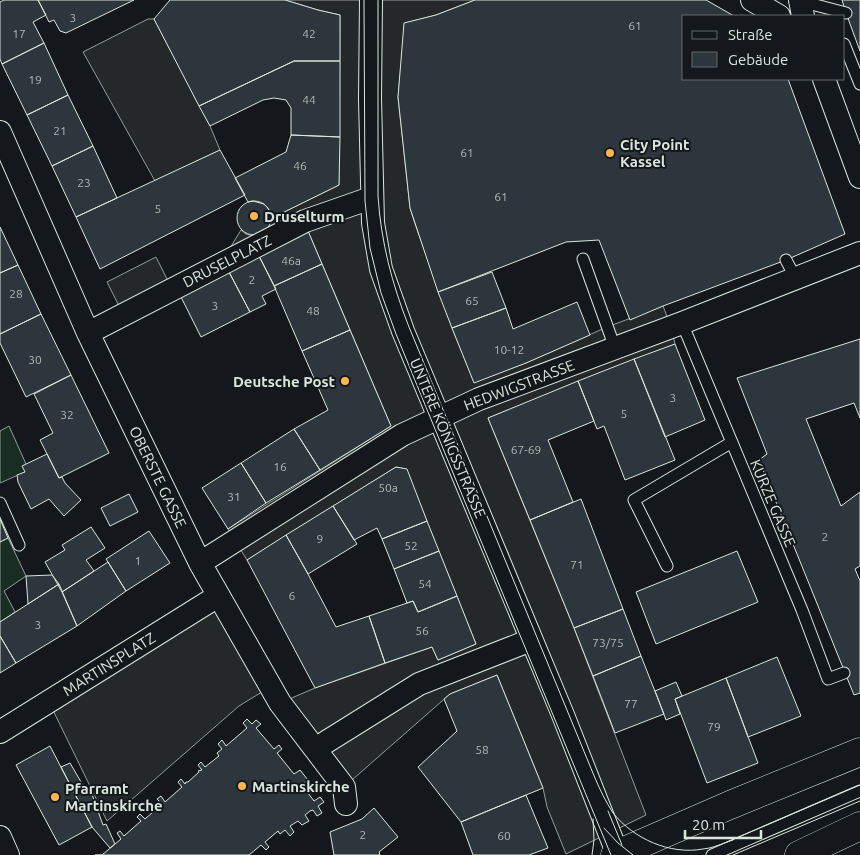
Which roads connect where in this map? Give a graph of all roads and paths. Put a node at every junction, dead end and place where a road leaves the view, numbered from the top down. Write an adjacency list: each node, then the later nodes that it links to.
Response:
1 (371, 0): 13 (street, UNTERE KÖNIGSSTRASSE)
2 (752, 0): 5 (street)
3 (800, 0): 4 (lane); 6 (street)
4 (846, 14)
5 (777, 15)
6 (803, 15)
7 (845, 46): 8 (lane)
8 (857, 69): 10 (lane)
9 (824, 80): 12 (street)
10 (860, 84)
11 (0, 132): 17 (street, OBERSTE GASSE)
12 (860, 177)
13 (372, 198): 17 (street, DRUSELPLATZ); 19 (street, UNTERE KÖNIGSSTRASSE)
14 (860, 253): 16 (street, HEDWIGSTRASSE)
15 (583, 259): 18 (lane)
16 (682, 323): 18 (street, HEDWIGSTRASSE); 20 (lane, KURZE GASSE)
17 (88, 333): 23 (street, OBERSTE GASSE)
18 (614, 348): 19 (street, HEDWIGSTRASSE)
19 (439, 418): 23 (street, HEDWIGSTRASSE); 26 (street, UNTERE KÖNIGSSTRASSE)
20 (732, 442): 24 (lane); 27 (lane, KURZE GASSE)
21 (0, 503): 22 (lane)
22 (19, 545)
23 (200, 563): 25 (street, OBERSTE GASSE)
24 (667, 566)
25 (218, 596): 28 (street, MARTINSPLATZ); 29 (street, OBERSTE GASSE)
26 (531, 640): 29 (street); 35 (street, UNTERE KÖNIGSSTRASSE)
27 (844, 673)
28 (0, 732)
29 (315, 749): 32 (street, OBERSTE GASSE)
30 (860, 752): 35 (main road)
31 (860, 791): 37 (lane)
32 (346, 804)
33 (860, 826): 38 (main road)
34 (0, 837): 36 (street)
35 (629, 853)
36 (8, 855)
37 (712, 855)
38 (799, 855)

